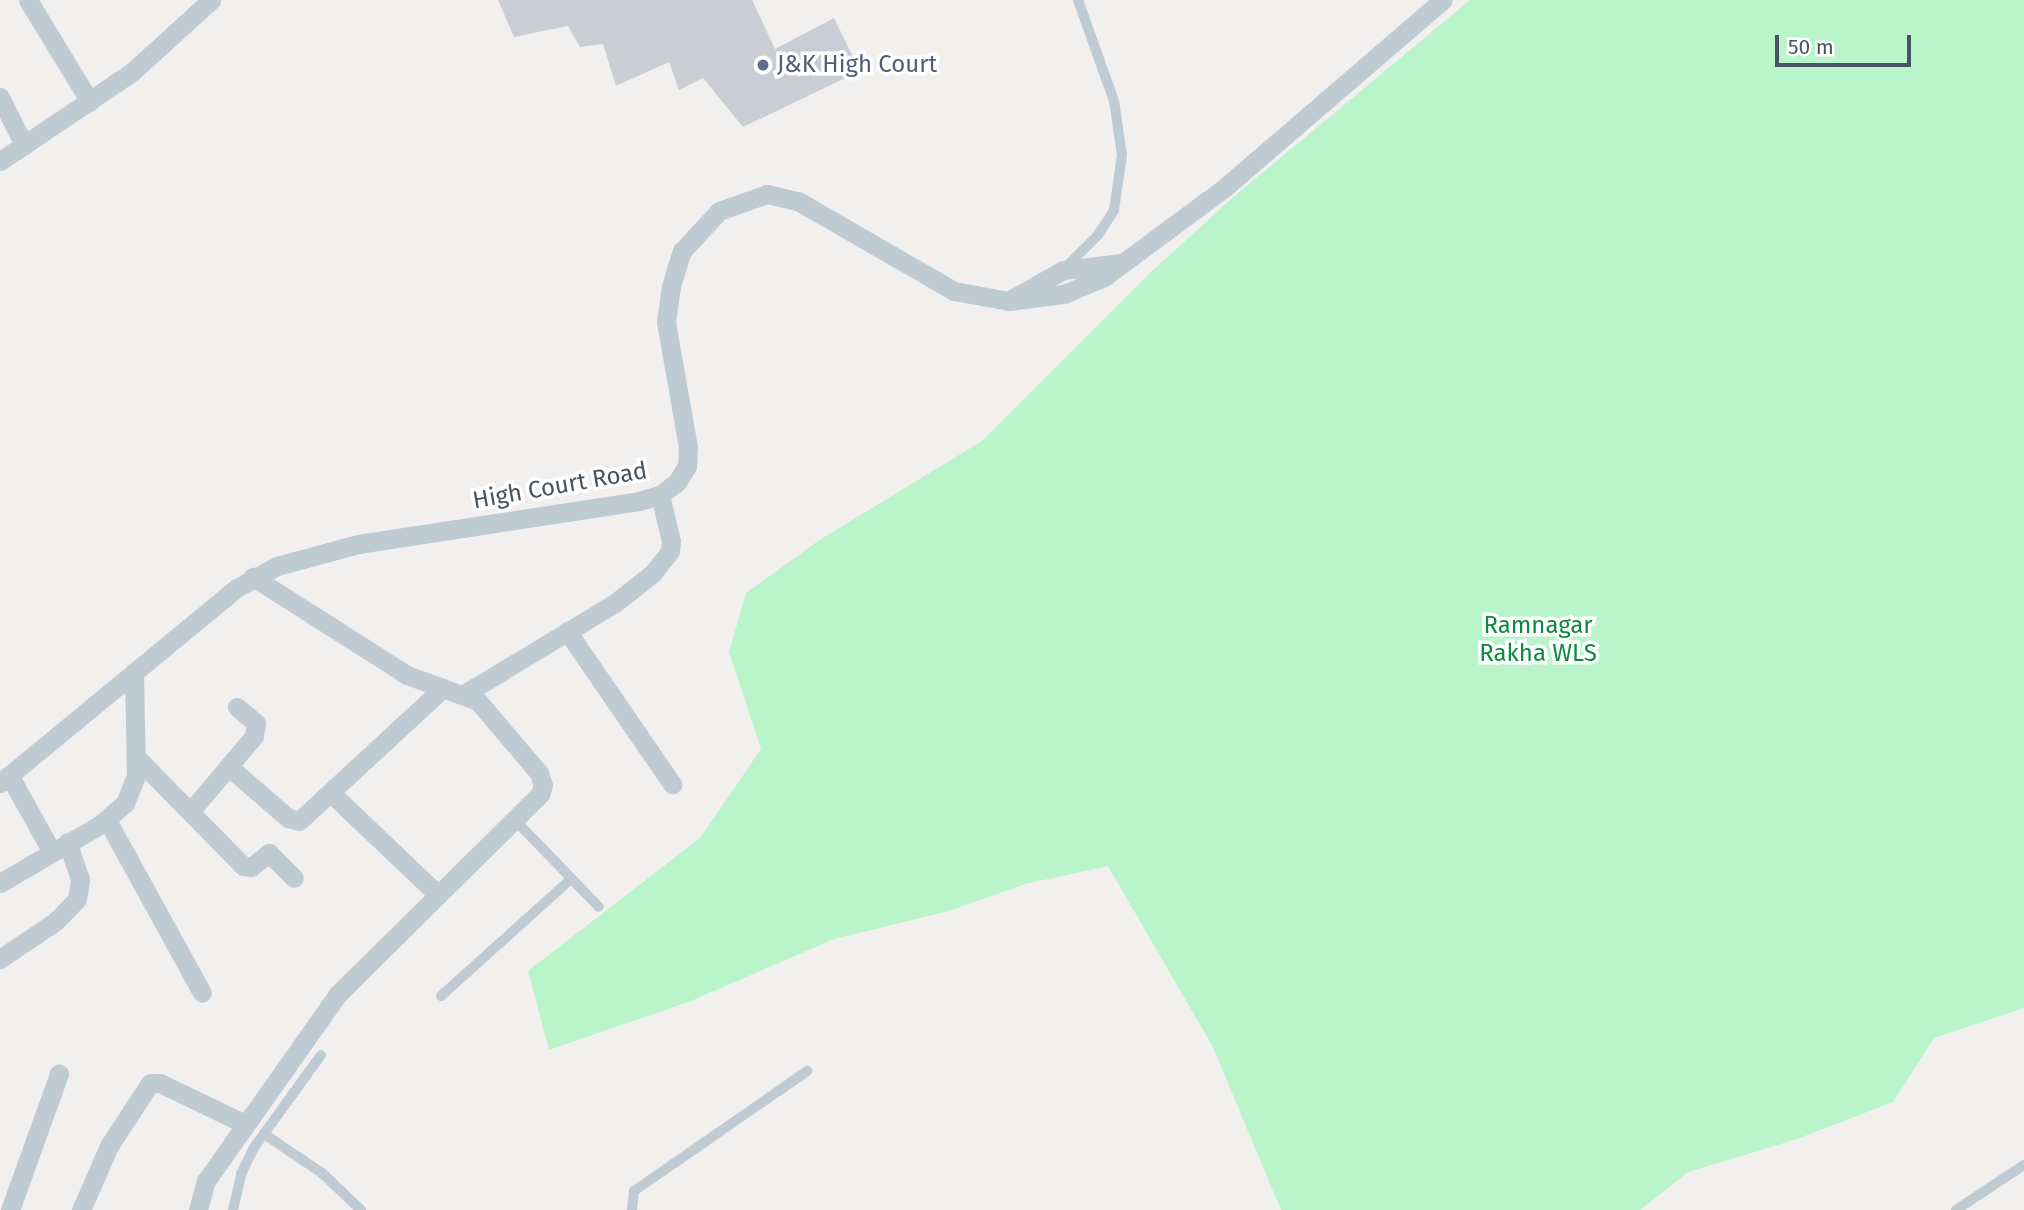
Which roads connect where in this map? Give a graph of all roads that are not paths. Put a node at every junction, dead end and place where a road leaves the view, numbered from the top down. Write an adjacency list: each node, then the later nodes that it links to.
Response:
1 (29, 0): 6 (street)
2 (211, 0): 6 (street)
3 (1078, 0): 10 (lane)
4 (1443, 0): 9 (street)
5 (0, 97): 7 (street)
6 (90, 102): 7 (street)
7 (24, 145): 8 (street)
8 (0, 161)
9 (1124, 262): 10 (street); 11 (street)
10 (1063, 270): 11 (street)
11 (1009, 301): 12 (street, High Court Road)
12 (660, 495): 13 (street, High Court Road); 14 (street)
13 (253, 577): 15 (street, High Court Road); 16 (street)
14 (567, 631): 17 (street); 22 (street)
15 (135, 672): 19 (street); 21 (street, High Court Road)
16 (443, 688): 17 (street); 23 (street)
17 (464, 694): 25 (street)
18 (237, 707): 20 (street)
19 (137, 758): 24 (street); 26 (street)
20 (229, 767): 23 (street); 24 (street)
21 (4, 779): 27 (street)
22 (672, 784)
23 (331, 793): 31 (street)
24 (190, 812): 28 (street)
25 (514, 819): 29 (lane); 31 (street)
26 (107, 820): 27 (street); 34 (street)
27 (59, 846): 30 (street); 33 (street)
28 (294, 878)
29 (571, 879): 32 (lane); 35 (lane)
30 (0, 883)
31 (437, 894): 39 (street)
32 (599, 907)
33 (0, 958)
34 (202, 993)
35 (441, 996)
36 (321, 1055): 40 (lane)
37 (807, 1071): 47 (lane)
38 (59, 1074): 42 (street)
39 (245, 1124): 43 (street); 44 (street)
40 (264, 1134): 45 (lane); 46 (lane)
41 (2024, 1165): 48 (lane)
42 (10, 1210)
43 (81, 1210)
44 (198, 1210)
45 (233, 1210)
46 (361, 1210)
47 (632, 1210)
48 (1956, 1210)

